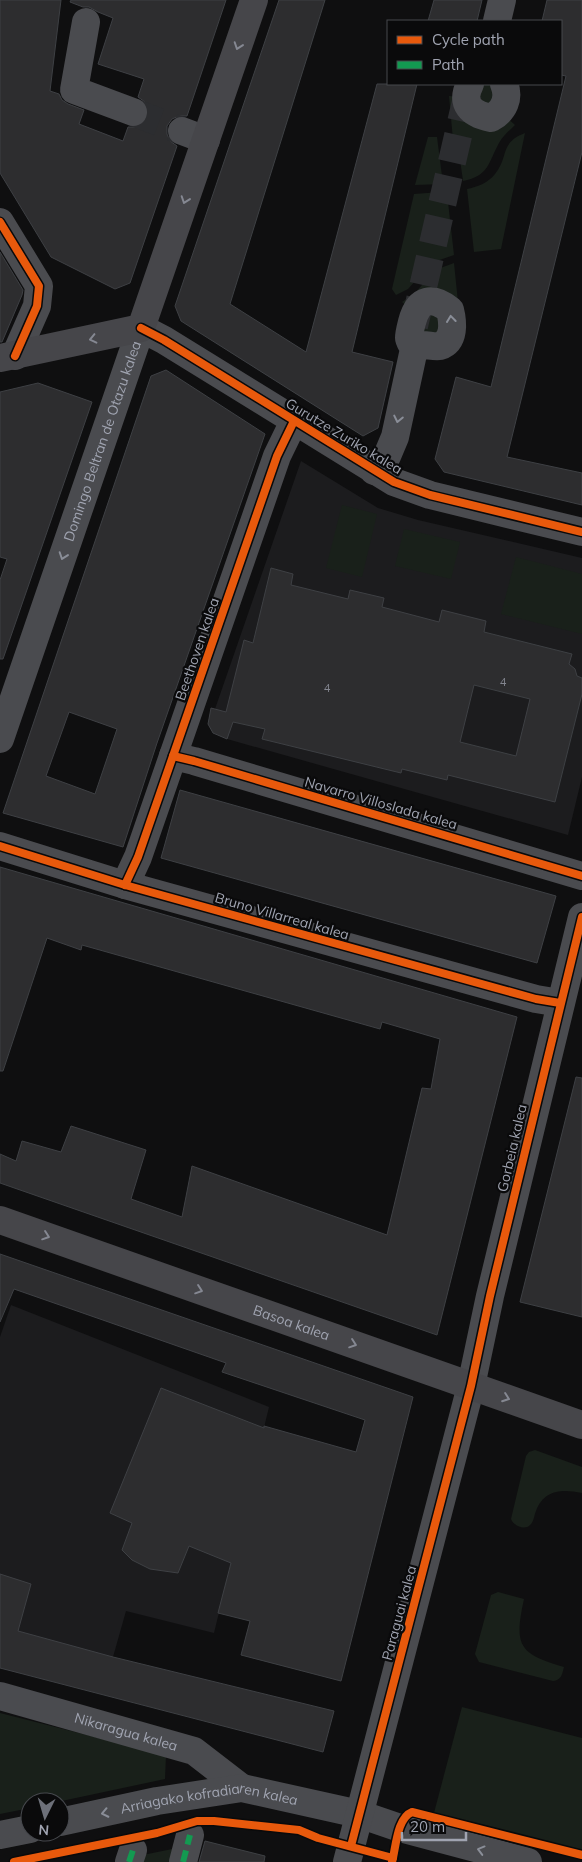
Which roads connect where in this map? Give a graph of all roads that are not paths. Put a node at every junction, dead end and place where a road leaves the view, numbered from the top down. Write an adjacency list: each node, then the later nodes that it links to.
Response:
1 (254, 0): 9 (main road, Domingo Beltran de Otazu kalea, one-way to 9)
2 (502, 0): 3 (street)
3 (497, 20)
4 (86, 22): 7 (street)
5 (470, 85): 6 (street)
6 (504, 85)
7 (133, 112)
8 (0, 222): 11 (street)
9 (141, 328): 11 (main road, one-way to 11); 12 (street, Gurutze Zuriko kalea); 15 (street, Domingo Beltran de Otazu kalea, one-way to 15)
10 (424, 345): 13 (street, one-way to 13)
11 (8, 357)
12 (294, 421): 13 (street, Gurutze Zuriko kalea); 16 (street, Beethoven kalea)
13 (374, 470): 14 (street, Gurutze Zuriko kalea)
14 (582, 532)
15 (0, 739)
16 (173, 756): 18 (street, Navarro Villoslada kalea); 19 (street, Beethoven kalea)
17 (0, 846): 19 (street, Bruno Villarreal kalea)
18 (582, 876)
19 (125, 885): 21 (street, Bruno Villarreal kalea)
20 (582, 917): 21 (street, Gorbeia kalea)
21 (560, 1003): 23 (street, Gorbeia kalea)
22 (0, 1220): 23 (main road, Basoa kalea, one-way to 23)
23 (471, 1386): 24 (main road, Basoa kalea, one-way to 24); 27 (street, Paraguai kalea)
24 (582, 1425)
25 (0, 1696): 26 (street, Nikaragua kalea)
26 (242, 1788): 27 (street, Arriagako kofradiaren kalea); 28 (street, Arriagako kofradiaren kalea, one-way to 28)
27 (359, 1814): 33 (street, Paraguai kalea); 34 (street, Arriagako kofradiaren kalea, one-way to 27)
28 (70, 1820)
29 (20, 1831): 30 (street)
30 (0, 1835)
31 (190, 1835): 32 (street)
32 (183, 1862)
33 (347, 1862)
34 (528, 1862)

